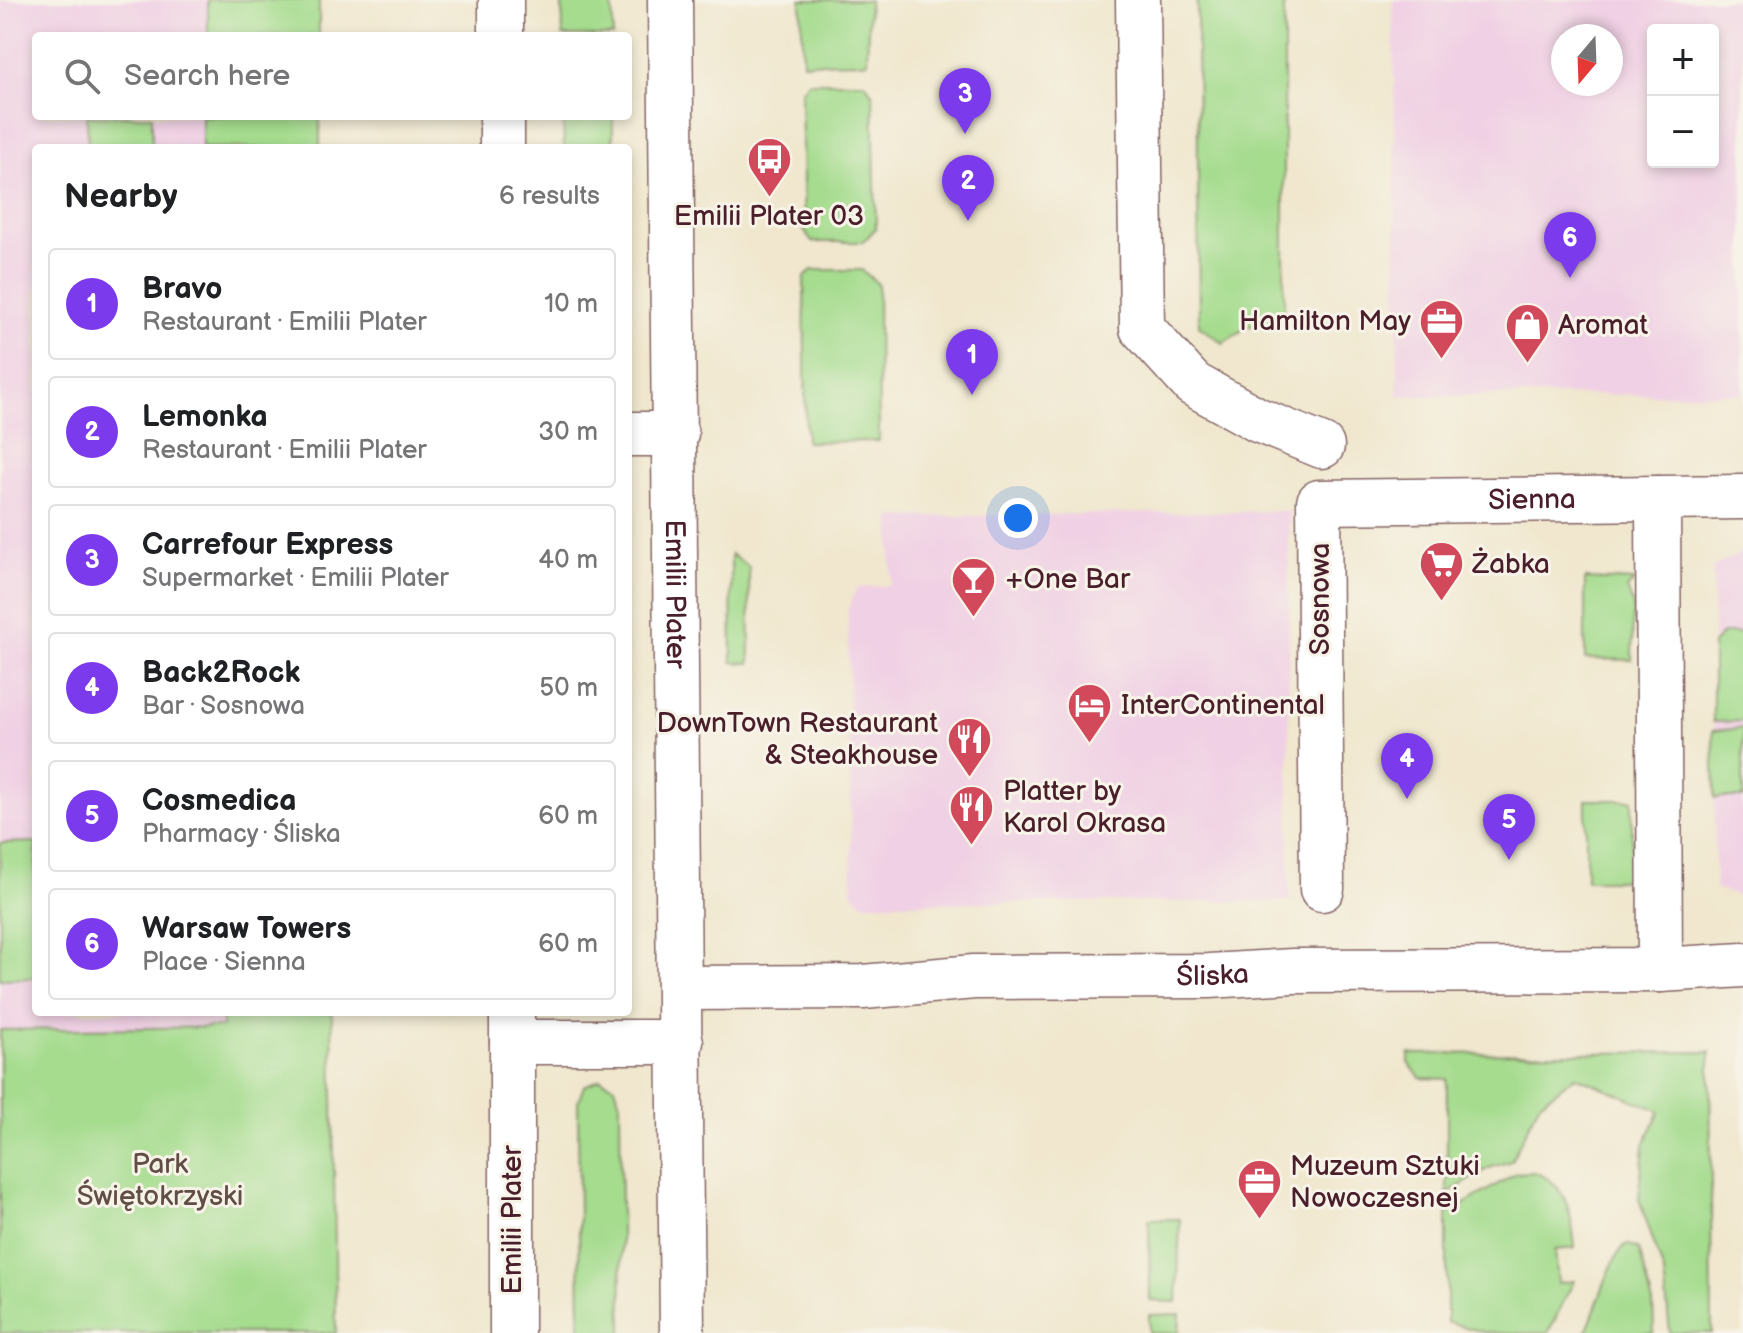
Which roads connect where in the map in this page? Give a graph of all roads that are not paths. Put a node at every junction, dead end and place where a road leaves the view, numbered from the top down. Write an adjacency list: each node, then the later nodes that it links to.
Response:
1 (501, 0): 4 (street)
2 (670, 0): 8 (street, Emilii Plater)
3 (1138, 0): 9 (street)
4 (501, 32)
5 (502, 120): 6 (street)
6 (502, 144)
7 (632, 434): 8 (street)
8 (676, 434): 16 (street, Emilii Plater)
9 (1322, 446)
10 (1743, 497): 11 (street, Sienna)
11 (1658, 498): 12 (street, Sienna); 15 (street)
12 (1319, 502): 13 (street, Sosnowa)
13 (1322, 889)
14 (1743, 965): 15 (street, Śliska)
15 (1660, 970): 16 (street, Śliska)
16 (681, 988): 18 (street, Emilii Plater)
17 (512, 1027): 18 (street); 19 (street, Emilii Plater)
18 (681, 1042): 20 (street, Emilii Plater)
19 (512, 1333)
20 (682, 1333)

